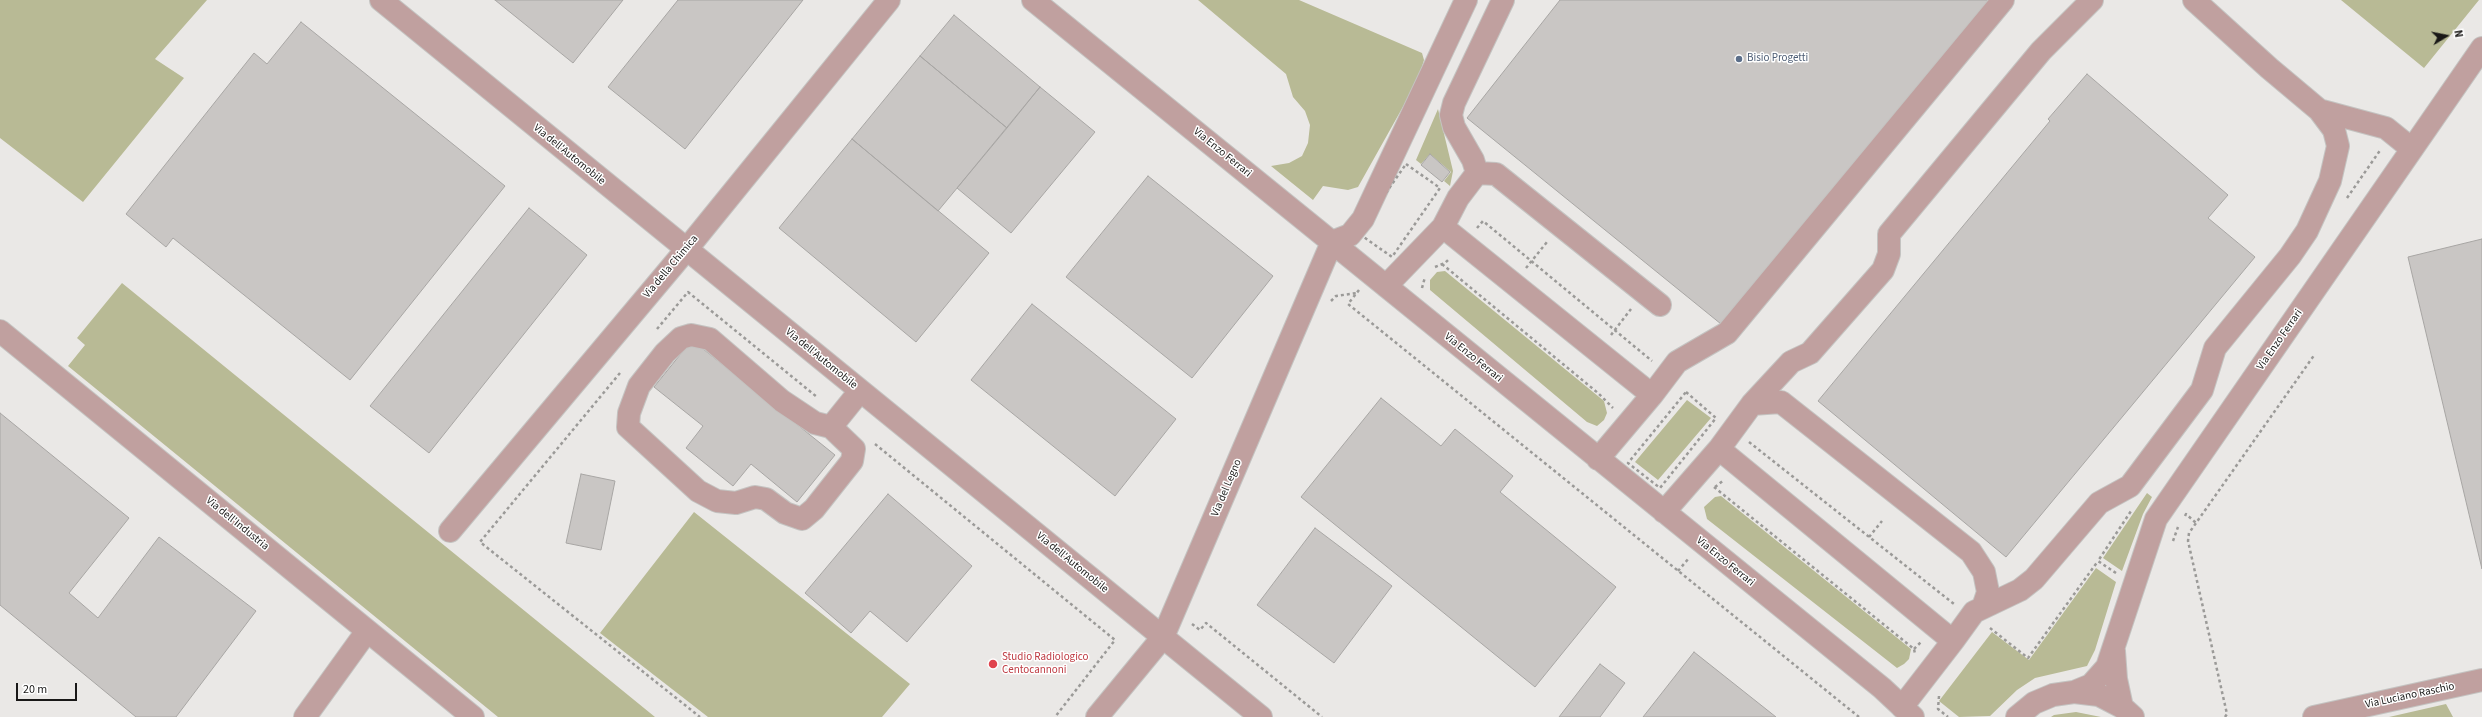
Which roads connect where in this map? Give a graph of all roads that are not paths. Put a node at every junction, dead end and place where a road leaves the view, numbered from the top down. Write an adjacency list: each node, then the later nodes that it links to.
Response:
1 (381, 0): 15 (street, Via dell'Automobile)
2 (889, 0): 15 (street, Via della Chimica)
3 (1032, 0): 14 (street, Via Enzo Ferrari)
4 (1466, 0): 14 (street)
5 (1503, 0): 12 (street)
6 (2003, 0): 20 (street)
7 (2092, 0): 21 (street)
8 (2194, 0): 10 (street)
9 (2482, 48): 11 (street, Via Enzo Ferrari)
10 (2319, 110): 11 (street); 27 (street)
11 (2412, 150): 31 (street, Via Enzo Ferrari)
12 (1477, 173): 13 (street); 17 (street)
13 (1443, 227): 16 (street); 20 (street)
14 (1332, 242): 16 (street, Via Enzo Ferrari); 29 (street, Via del Legno)
15 (686, 250): 19 (street, Via dell'Automobile); 26 (street, Via della Chimica)
16 (1386, 286): 24 (street, Via Enzo Ferrari)
17 (1660, 305)
18 (0, 331): 28 (street, Via dell'Industria)
19 (860, 391): 22 (street); 29 (street, Via dell'Automobile)
20 (1652, 395): 24 (street)
21 (1752, 404): 23 (street); 27 (street)
22 (831, 427): 22 (street)
23 (1718, 448): 25 (street); 30 (street)
24 (1598, 459): 25 (street, Via Enzo Ferrari)
25 (1664, 512): 34 (street, Via Enzo Ferrari)
26 (450, 532)
27 (1983, 607): 30 (street)
28 (368, 631): 36 (street); 37 (street, Via dell'Industria)
29 (1163, 637): 38 (street, Via del Legno); 39 (street, Via dell'Automobile)
30 (1952, 641): 34 (street)
31 (2114, 649): 33 (street, Via Enzo Ferrari); 35 (street, Via Enzo Ferrari)
32 (2480, 685): 41 (street, Via Luciano Raschio)
33 (2074, 692): 35 (street); 40 (street)
34 (1907, 712)
35 (2128, 712)
36 (305, 717)
37 (473, 717)
38 (1097, 717)
39 (1261, 717)
40 (2017, 717)
41 (2314, 717)

